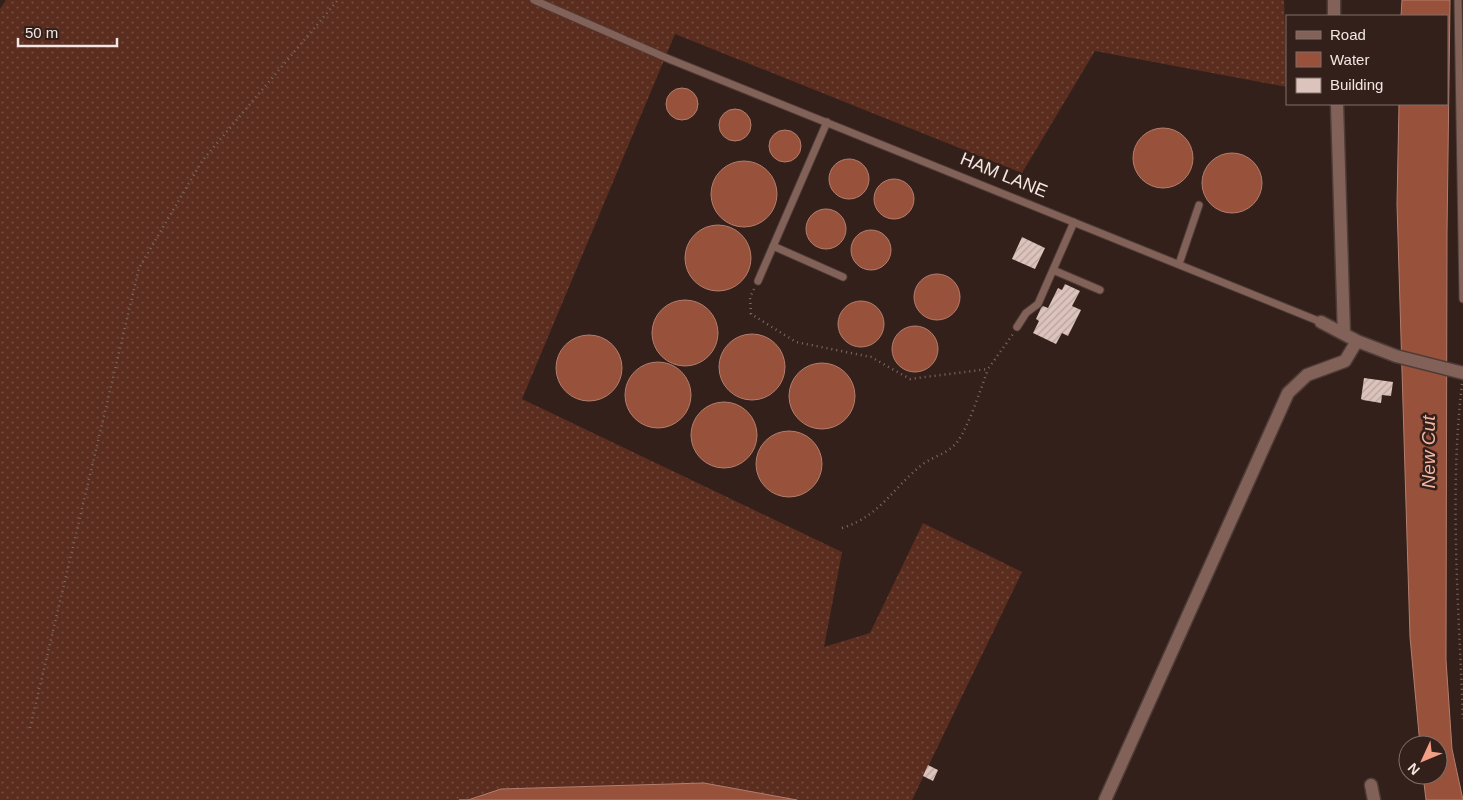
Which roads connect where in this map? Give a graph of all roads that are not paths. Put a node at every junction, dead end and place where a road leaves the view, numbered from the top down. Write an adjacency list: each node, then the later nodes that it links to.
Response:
1 (534, 0): 6 (lane, HAM LANE)
2 (1334, 0): 4 (street)
3 (1458, 0): 15 (lane)
4 (1334, 15)
5 (1337, 105): 18 (street)
6 (828, 122): 8 (lane, HAM LANE); 9 (lane)
7 (1199, 205): 10 (lane)
8 (1074, 222): 10 (lane, HAM LANE); 11 (lane)
9 (773, 246): 12 (lane); 13 (lane)
10 (1179, 264): 16 (lane, HAM LANE)
11 (1053, 270): 14 (lane); 17 (lane)
12 (843, 277)
13 (758, 281)
14 (1100, 290)
15 (1463, 299)
16 (1321, 322): 18 (street, HAM LANE)
17 (1017, 327)
18 (1344, 334): 19 (street, HAM LANE)
19 (1357, 341): 20 (street, HAM LANE); 22 (street)
20 (1461, 374)
21 (1371, 785): 23 (street)
22 (1105, 800)
23 (1374, 800)

